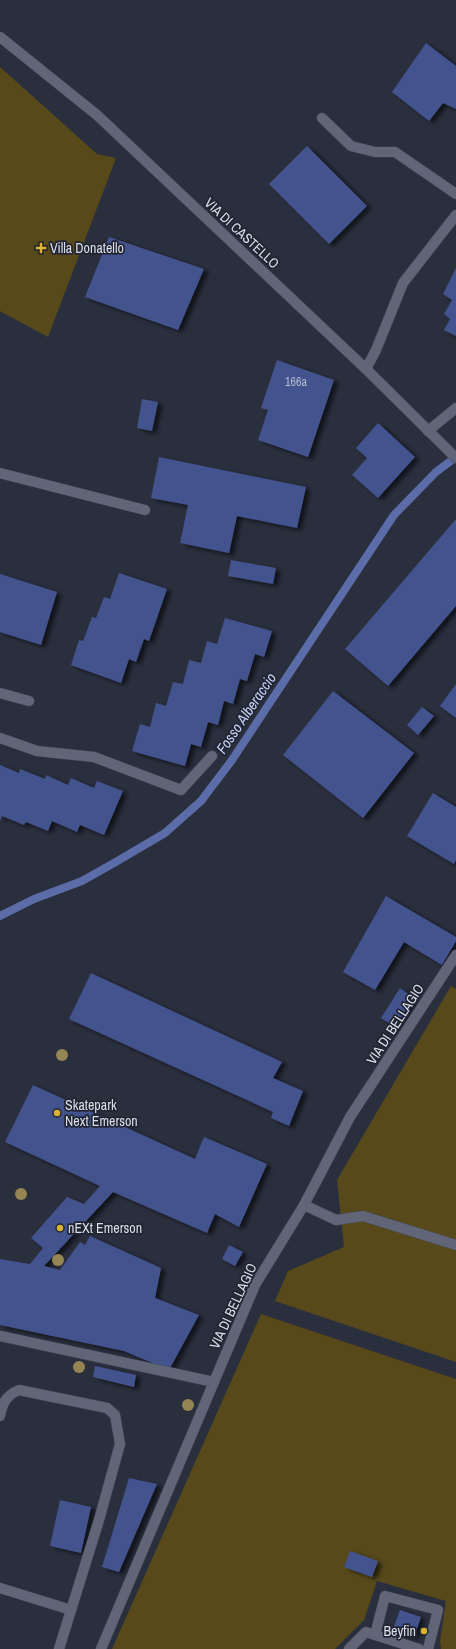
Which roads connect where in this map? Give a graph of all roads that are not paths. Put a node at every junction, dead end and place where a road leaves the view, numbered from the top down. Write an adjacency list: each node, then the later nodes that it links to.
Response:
1 (0, 37): 5 (street, VIA DI CASTELLO)
2 (322, 118): 3 (street)
3 (456, 194)
4 (456, 215): 5 (street)
5 (366, 369): 7 (street, VIA DI CASTELLO)
6 (456, 408): 7 (street)
7 (428, 431): 8 (street, VIA DI CASTELLO)
8 (456, 458)
9 (0, 473): 10 (street)
10 (145, 510)
11 (0, 693): 12 (street)
12 (29, 701)
13 (0, 738): 14 (street)
14 (212, 756)
15 (456, 955): 16 (street, VIA DI BELLAGIO)
16 (304, 1205): 17 (street); 19 (street, VIA DI BELLAGIO)
17 (456, 1245)
18 (0, 1336): 19 (street)
19 (214, 1382): 25 (street, VIA DI BELLAGIO)
20 (0, 1416): 22 (street)
21 (0, 1588): 22 (street)
22 (71, 1610): 24 (street)
23 (375, 1635): 26 (street); 27 (street); 28 (street)
24 (59, 1649)
25 (101, 1649)
26 (349, 1649)
27 (419, 1649)
28 (428, 1649)

